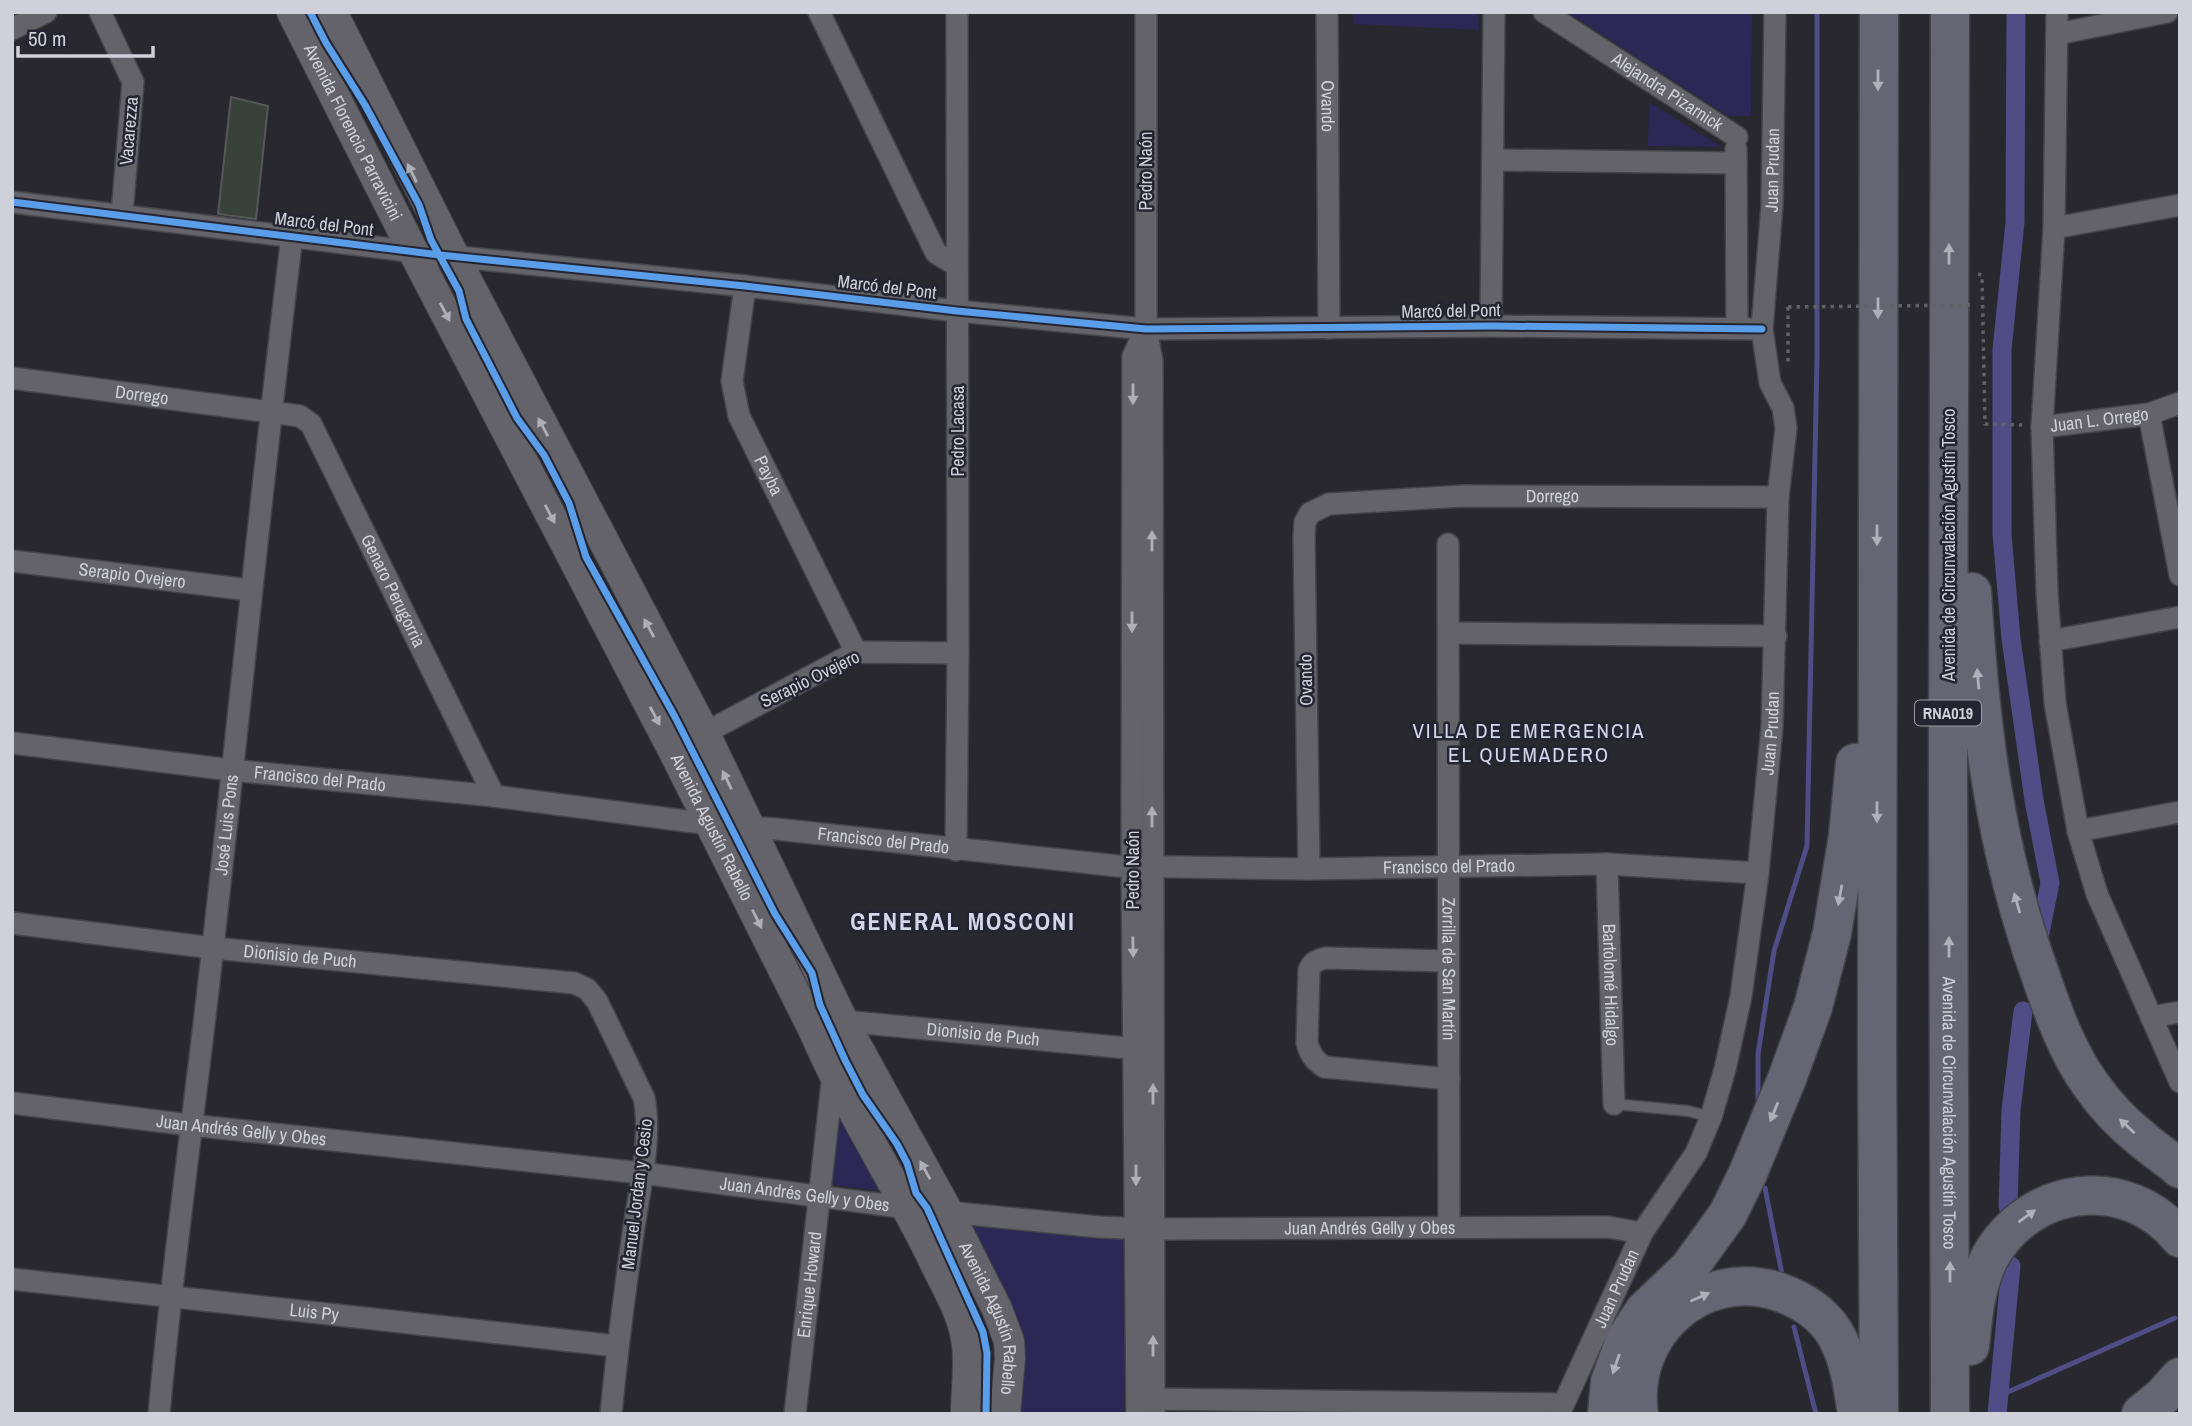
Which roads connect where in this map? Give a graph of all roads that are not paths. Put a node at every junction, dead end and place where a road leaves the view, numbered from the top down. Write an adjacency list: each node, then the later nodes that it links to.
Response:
1 (46, 12): 16 (street)
2 (100, 12): 24 (street, Vacarezza)
3 (292, 12): 27 (main road, Avenida Florencio Parravicini)
4 (332, 12): 28 (main road, Avenida Florencio Parravicini, one-way to 4)
5 (819, 12): 29 (street)
6 (957, 12): 29 (street, Pedro Lacasa)
7 (1146, 12): 36 (street, Pedro Naón)
8 (1327, 12): 34 (street, Ovando)
9 (1494, 12): 20 (street)
10 (1544, 12): 18 (street, Alejandra Pizarnick)
11 (1775, 12): 19 (street, Juan Prudan)
12 (1879, 12): 48 (highway, one-way to 48)
13 (1950, 12): 31 (highway, Avenida de Circunvalación Agustín Tosco / RNA019, one-way to 13)
14 (2057, 12): 17 (street)
15 (2167, 12): 17 (street)
16 (12, 29)
17 (2057, 34): 25 (street)
18 (1737, 137): 19 (street); 21 (street, Alejandra Pizarnick)
19 (1774, 138): 37 (street, Juan Prudan)
20 (1494, 160): 21 (street); 33 (street)
21 (1736, 163): 35 (street, Alejandra Pizarnick)
22 (12, 202): 24 (street, Marcó del Pont)
23 (2180, 205): 25 (street)
24 (122, 214): 26 (street, Marcó del Pont)
25 (2054, 228): 42 (street)
26 (292, 236): 27 (street, Marcó del Pont); 40 (street, José Luis Pons)
27 (413, 251): 28 (street, Marcó del Pont); 58 (main road, Avenida Agustín Rabello, one-way to 58)
28 (454, 256): 30 (street, Marcó del Pont); 56 (main road, Avenida Agustín Rabello, one-way to 28)
29 (956, 265): 32 (street, Pedro Lacasa)
30 (746, 286): 32 (street, Marcó del Pont); 54 (street, Payba)
31 (1966, 291): 87 (highway, one-way to 31); 112 (highway, Avenida de Circunvalación Agustín Tosco / RNA019, one-way to 31)
32 (957, 311): 36 (street, Marcó del Pont); 55 (street, Pedro Lacasa)
33 (1491, 326): 34 (street, Marcó del Pont); 35 (street, Marcó del Pont)
34 (1329, 328): 36 (street, Marcó del Pont)
35 (1737, 328): 37 (street, Marcó del Pont)
36 (1146, 329): 68 (street, Pedro Naón)
37 (1762, 330): 43 (street, Juan Prudan)
38 (12, 378): 40 (street, Dorrego)
39 (2180, 404): 41 (street, Juan L. Orrego)
40 (271, 412): 49 (street, José Luis Pons); 60 (street, Genaro Perugorria)
41 (2163, 412): 42 (street, Juan L. Orrego); 47 (street)
42 (2042, 423): 53 (street)
43 (1778, 497): 44 (street, Dorrego); 52 (street, Juan Prudan)
44 (1329, 504): 69 (street, Ovando)
45 (1448, 544): 51 (street, Zorrilla de San Martín)
46 (12, 561): 49 (street, Serapio Ovejero)
47 (2180, 575)
48 (1877, 584): 108 (highway, one-way to 108); 111 (highway, one-way to 111)
49 (250, 590): 59 (street, José Luis Pons)
50 (2180, 617): 53 (street)
51 (1449, 633): 52 (street); 67 (street, Zorrilla de San Martín)
52 (1776, 636): 70 (street, Juan Prudan)
53 (2050, 641): 64 (street)
54 (856, 652): 55 (street, Serapio Ovejero); 56 (street, Serapio Ovejero)
55 (958, 653): 65 (street, Pedro Lacasa)
56 (704, 732): 58 (street, Serapio Ovejero); 63 (main road, Avenida Agustín Rabello, one-way to 56)
57 (12, 743): 59 (street, Francisco del Prado)
58 (673, 750): 62 (main road, Avenida Agustín Rabello)
59 (231, 770): 60 (street, Francisco del Prado); 72 (street, José Luis Pons)
60 (494, 796): 62 (street, Francisco del Prado)
61 (2180, 812): 64 (street)
62 (709, 824): 63 (street, Francisco del Prado); 78 (main road, Avenida Agustín Rabello, one-way to 78)
63 (751, 828): 65 (street, Francisco del Prado); 77 (main road, Avenida Agustín Rabello)
64 (2078, 831): 76 (street)
65 (956, 850): 68 (street, Francisco del Prado)
66 (1607, 864): 67 (street, Francisco del Prado); 70 (street, Francisco del Prado); 84 (street, Bartolomé Hidalgo)
67 (1448, 866): 69 (street, Francisco del Prado); 73 (street, Zorrilla de San Martín)
68 (1142, 867): 69 (street, Francisco del Prado); 79 (street, Pedro Naón)
69 (1309, 869)
70 (1758, 873): 85 (street, Juan Prudan)
71 (12, 923): 72 (street, Dionisio de Puch)
72 (213, 948): 74 (street, Dionisio de Puch); 86 (street, José Luis Pons)
73 (1447, 961): 81 (street, Zorrilla de San Martín); 81 (street)
74 (587, 989): 88 (street, Manuel Jordan y Cesio)
75 (2180, 1012): 76 (street)
76 (2151, 1017): 82 (street)
77 (844, 1021): 78 (street, Dionisio de Puch); 79 (street, Dionisio de Puch); 91 (main road, Avenida Agustín Rabello, one-way to 77)
78 (814, 1031): 80 (main road, Avenida Agustín Rabello)
79 (1144, 1050): 93 (street, Pedro Naón)
80 (832, 1074): 89 (street, Enrique Howard); 90 (main road, Avenida Agustín Rabello)
81 (1449, 1079): 92 (street, Zorrilla de San Martín)
82 (2180, 1082)
83 (12, 1103): 86 (street, Juan Andrés Gelly y Obes)
84 (1614, 1104): 85 (lane)
85 (1711, 1117): 94 (street, Juan Prudan)
86 (190, 1125): 88 (street, Juan Andrés Gelly y Obes); 97 (street, José Luis Pons)
87 (2180, 1169)
88 (642, 1173): 89 (street, Juan Andrés Gelly y Obes); 98 (street, Manuel Jordan y Cesio)
89 (820, 1198): 90 (street, Juan Andrés Gelly y Obes); 104 (street, Enrique Howard)
90 (908, 1208): 91 (street, Juan Andrés Gelly y Obes); 105 (main road, Avenida Agustín Rabello)
91 (948, 1212): 93 (street, Juan Andrés Gelly y Obes); 106 (main road, Avenida Agustín Rabello)
92 (1449, 1227): 93 (street, Juan Andrés Gelly y Obes); 94 (street, Juan Andrés Gelly y Obes)
93 (1145, 1229): 100 (street, Pedro Naón, one-way to 93); 107 (street, Pedro Naón)
94 (1642, 1233): 101 (street, Juan Prudan)
95 (2180, 1238): 113 (highway, one-way to 95)
96 (12, 1279): 97 (street, Luis Py)
97 (169, 1297): 98 (street, Luis Py); 102 (street, José Luis Pons)
98 (617, 1346): 103 (street, Manuel Jordan y Cesio)
99 (2180, 1377): 114 (highway)
100 (1154, 1407): 101 (street)
101 (1561, 1409)
102 (159, 1414)
103 (611, 1414)
104 (795, 1414)
105 (965, 1414)
106 (1005, 1414)
107 (1137, 1414)
108 (1607, 1414)
109 (1639, 1414): 110 (highway, one-way to 110)
110 (1857, 1414)
111 (1879, 1414)
112 (1950, 1414)
113 (1963, 1414)
114 (2141, 1414)

